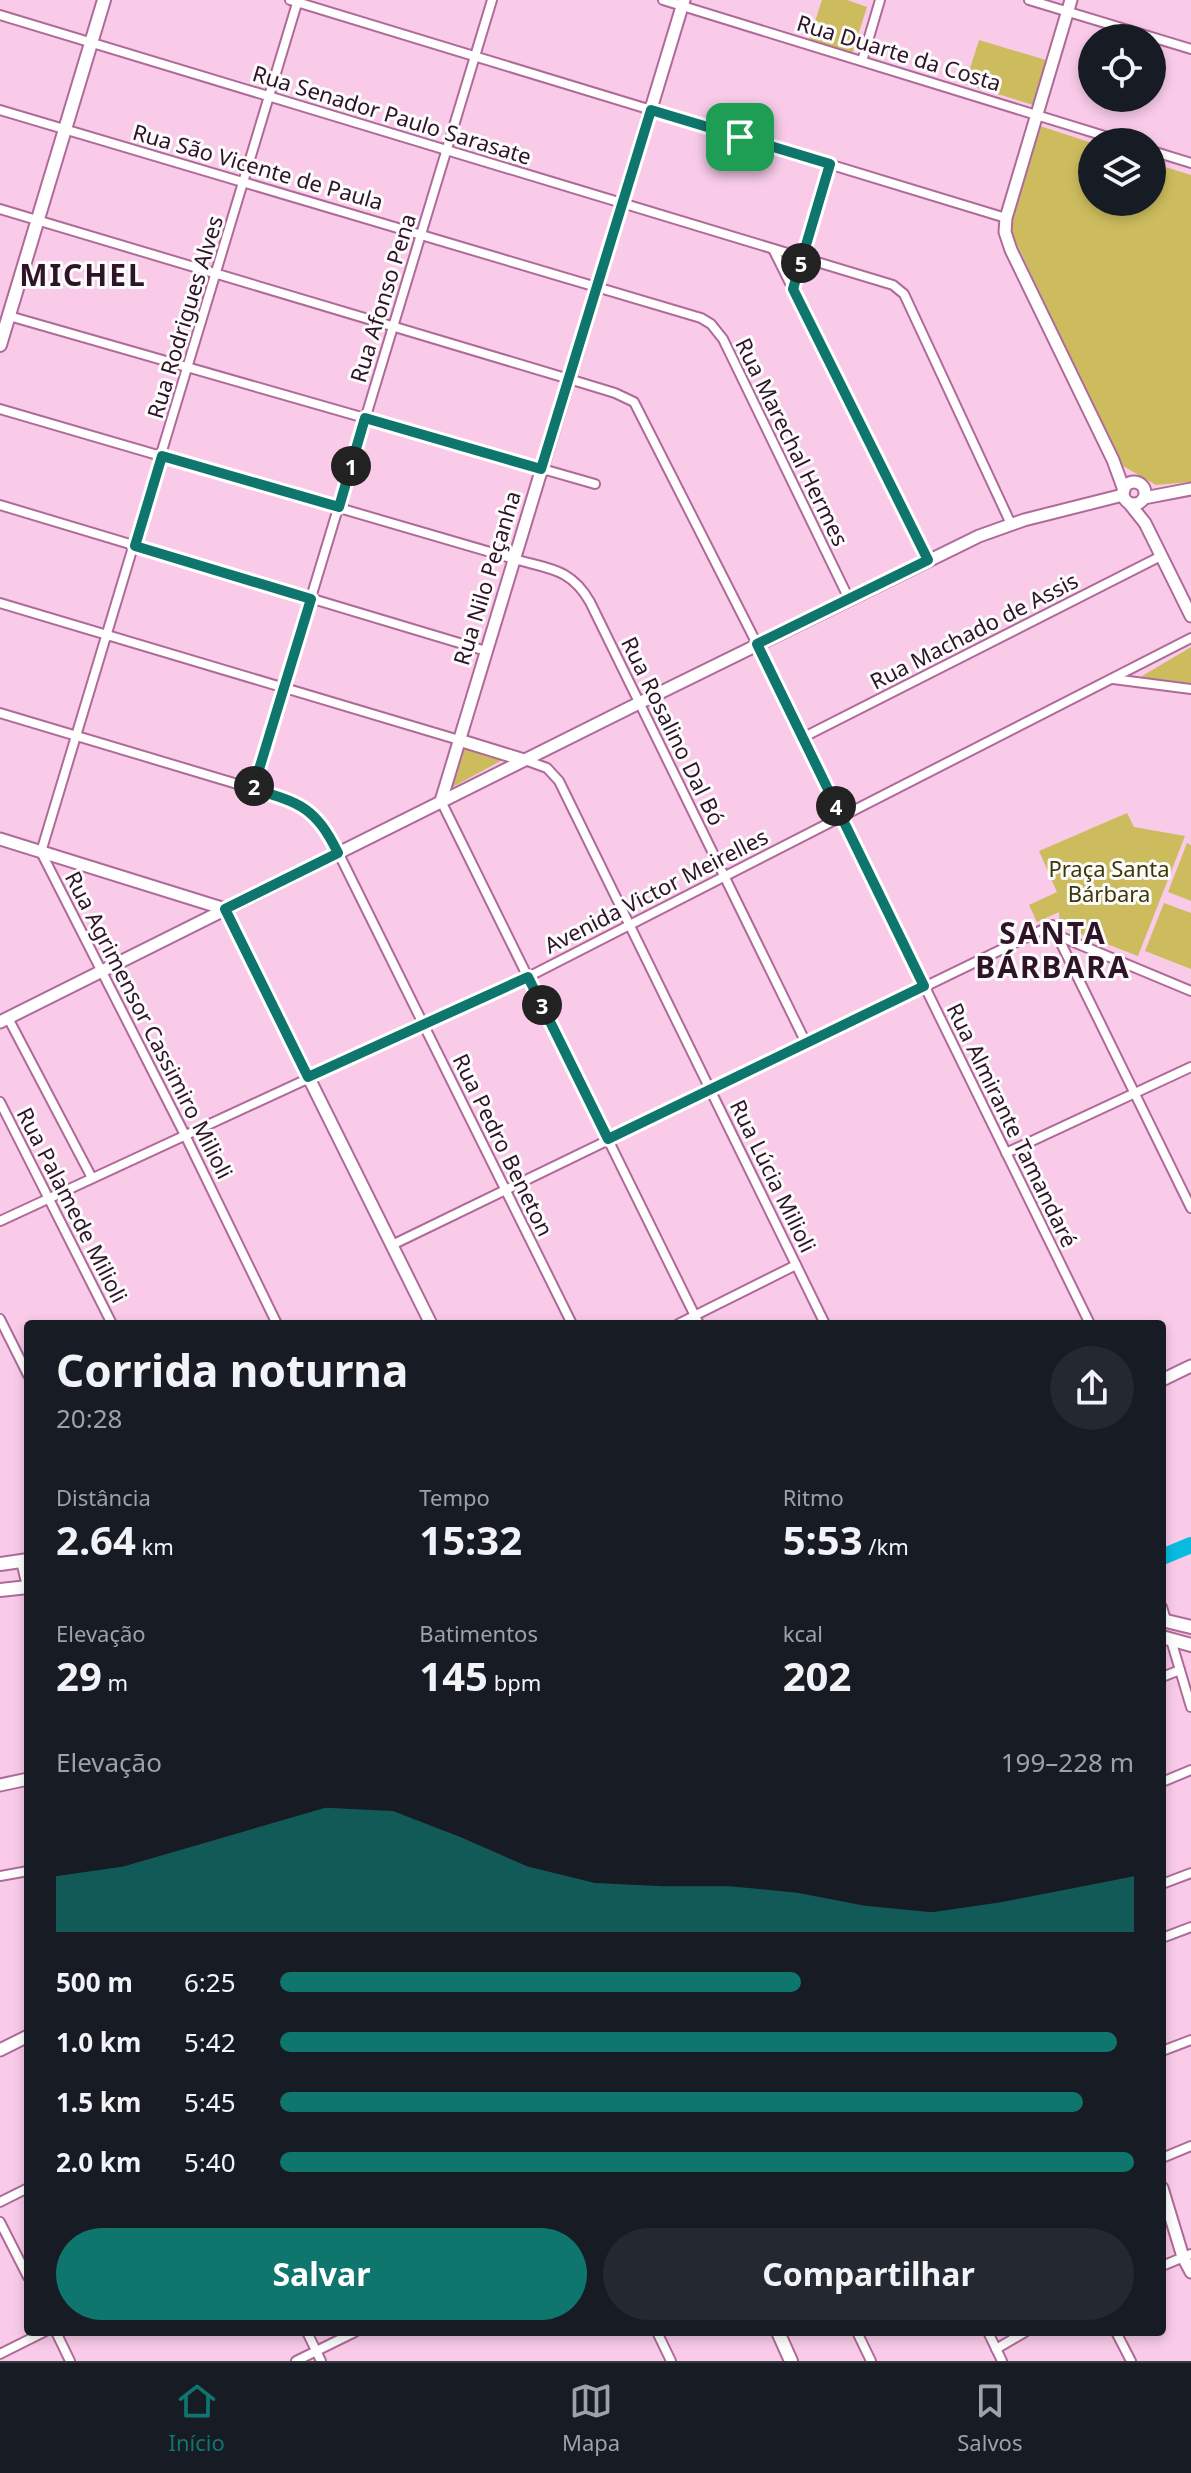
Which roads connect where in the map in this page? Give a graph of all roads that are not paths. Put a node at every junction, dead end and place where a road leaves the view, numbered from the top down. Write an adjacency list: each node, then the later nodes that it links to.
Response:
1 (104, 0): 10 (main road)
2 (492, 0): 12 (street, Rua Afonso Pena)
3 (663, 0): 7 (street, Rua Duarte da Costa)
4 (880, 0): 13 (street)
5 (1029, 0): 8 (street)
6 (295, 1): 12 (street); 14 (street, Rua Rodrigues Alves)
7 (683, 3): 13 (street, Rua Duarte da Costa); 16 (street, Rua Nilo Peçanha)
8 (1070, 6): 11 (street); 17 (street)
9 (0, 15): 10 (street, Rua Senador Paulo Sarasate)
10 (91, 42): 14 (street, Rua Senador Paulo Sarasate); 19 (main road)
11 (1191, 49)
12 (475, 56): 16 (street); 20 (street, Rua Afonso Pena)
13 (862, 61): 17 (street, Rua Duarte da Costa)
14 (269, 96): 20 (street, Rua Senador Paulo Sarasate); 24 (street, Rua Rodrigues Alves)
15 (0, 110): 19 (street, Rua São Vicente de Paula)
16 (651, 110): 23 (street); 25 (street, Rua Nilo Peçanha)
17 (1037, 114): 18 (street, Rua Duarte da Costa); 27 (street)
18 (1080, 128)
19 (65, 129): 24 (street, Rua São Vicente de Paula); 28 (main road)
20 (447, 150): 25 (street, Rua Senador Paulo Sarasate); 29 (street, Rua Afonso Pena)
21 (1166, 155): 22 (street)
22 (1191, 163)
23 (830, 164): 27 (street); 31 (street)
24 (244, 182): 29 (street, Rua São Vicente de Paula); 32 (street, Rua Rodrigues Alves)
25 (622, 203): 30 (street, Rua Senador Paulo Sarasate); 33 (street, Rua Nilo Peçanha)
26 (0, 209): 28 (street, Rua Almirante Tamandaré)
27 (1006, 218): 43 (street)
28 (37, 220): 32 (street, Rua Almirante Tamandaré); 35 (main road)
29 (421, 234): 33 (street, Rua São Vicente de Paula); 36 (street, Rua Afonso Pena)
30 (773, 249): 31 (street, Rua Senador Paulo Sarasate); 34 (street)
31 (803, 257): 34 (street); 52 (street, Rua Senador Paulo Sarasate)
32 (216, 274): 36 (street, Rua Almirante Tamandaré); 38 (street, Rua Rodrigues Alves)
33 (597, 286): 39 (street, Rua Nilo Peçanha); 58 (street, Rua Marechal Hermes)
34 (793, 289): 56 (street)
35 (9, 316): 37 (main road); 38 (street)
36 (393, 327): 39 (street, Rua Almirante Tamandaré); 41 (street, Rua Afonso Pena)
37 (0, 345)
38 (188, 368): 41 (street); 42 (street, Rua Rodrigues Alves)
39 (569, 379): 44 (street, Rua Nilo Peçanha); 63 (street, Rua Almirante Tamandaré)
40 (0, 409): 42 (street, Rua Rosalino Dal Bó)
41 (365, 418): 44 (street); 50 (street, Rua Afonso Pena)
42 (162, 456): 50 (street, Rua Rosalino Dal Bó); 53 (street, Rua Rodrigues Alves)
43 (1113, 460): 47 (street); 48 (street)
44 (541, 469): 45 (street); 55 (street, Rua Nilo Peçanha)
45 (595, 484)
46 (1191, 489): 47 (street)
47 (1141, 491): 48 (street); 48 (street); 51 (street)
48 (1125, 496): 51 (street); 52 (street)
49 (0, 505): 53 (street)
50 (339, 507): 55 (street, Rua Rosalino Dal Bó); 57 (street, Rua Afonso Pena)
51 (1145, 523): 54 (street)
52 (1011, 524): 56 (street)
53 (135, 546): 57 (street); 61 (street, Rua Rodrigues Alves)
54 (1161, 556): 60 (street); 71 (street, Rua Machado de Assis)
55 (514, 559): 64 (street, Rua Nilo Peçanha); 68 (street, Rua Rosalino Dal Bó)
56 (928, 560): 58 (street)
57 (311, 599): 64 (street); 66 (street, Rua Afonso Pena)
58 (849, 599): 63 (street)
59 (0, 603): 61 (street)
60 (1191, 616)
61 (108, 635): 66 (street); 70 (street, Rua Rodrigues Alves)
62 (1191, 638): 65 (street, Avenida Victor Meirelles)
63 (757, 644): 68 (street); 71 (street, Rua Almirante Tamandaré)
64 (486, 651): 72 (street, Rua Nilo Peçanha)
65 (1112, 678): 67 (street); 76 (street, Avenida Victor Meirelles)
66 (284, 688): 72 (street); 74 (street, Rua Afonso Pena)
67 (1191, 689)
68 (639, 703): 73 (street); 80 (street, Rua Rosalino Dal Bó)
69 (0, 713): 70 (street, Rua Pedro Beneton)
70 (78, 736): 74 (street, Rua Pedro Beneton); 78 (street, Rua Agrimensor Cassimiro Milioli)
71 (802, 738): 76 (street, Rua Almirante Tamandaré)
72 (459, 740): 73 (street); 75 (street, Rua Nilo Peçanha)
73 (524, 760): 75 (street); 82 (street, Rua Lúcia Milioli)
74 (253, 789): 79 (street, Rua Pedro Beneton)
75 (441, 801): 79 (street); 85 (street)
76 (842, 817): 80 (street, Avenida Victor Meirelles); 86 (street, Rua Almirante Tamandaré)
77 (0, 839): 78 (street)
78 (41, 852): 81 (street); 84 (street, Rua Agrimensor Cassimiro Milioli)
79 (338, 853): 81 (street); 89 (street, Rua Pedro Beneton)
80 (724, 877): 82 (street, Avenida Victor Meirelles); 90 (street, Rua Rosalino Dal Bó)
81 (225, 909): 84 (street); 92 (street)
82 (630, 926): 85 (street, Avenida Victor Meirelles); 93 (street, Rua Lúcia Milioli)
83 (1058, 936): 86 (street); 87 (street); 94 (street)
84 (100, 972): 88 (street); 96 (street, Rua Agrimensor Cassimiro Milioli)
85 (528, 977): 89 (street, Avenida Victor Meirelles); 97 (street)
86 (924, 986): 90 (street); 98 (street, Rua Almirante Tamandaré)
87 (1191, 991)
88 (4, 1020): 99 (street)
89 (424, 1026): 92 (street, Avenida Victor Meirelles); 100 (street, Rua Pedro Beneton)
90 (806, 1043): 93 (street)
91 (1191, 1067): 94 (street)
92 (308, 1077): 96 (street, Avenida Victor Meirelles); 104 (street)
93 (710, 1090): 97 (street); 105 (street, Rua Lúcia Milioli)
94 (1134, 1093): 98 (street); 102 (street)
95 (0, 1102): 101 (street, Rua Palamede Milioli)
96 (185, 1135): 99 (street, Avenida Victor Meirelles); 108 (street, Rua Agrimensor Cassimiro Milioli)
97 (608, 1139): 100 (street); 111 (street)
98 (1006, 1153): 113 (street, Rua Almirante Tamandaré)
99 (92, 1178): 101 (street, Avenida Victor Meirelles)
100 (505, 1189): 104 (street); 110 (street, Rua Pedro Beneton)
101 (49, 1199): 103 (street, Avenida Victor Meirelles); 107 (street, Rua Palamede Milioli)
102 (1191, 1208)
103 (0, 1221)
104 (392, 1245): 109 (street)
105 (796, 1265): 111 (street); 112 (street, Rua Lúcia Milioli)
106 (0, 1319): 115 (street)
107 (110, 1320)
108 (275, 1320)
109 (427, 1320)
110 (570, 1320)
111 (697, 1320)
112 (823, 1320)
113 (1088, 1320)
114 (1191, 1366): 116 (street)
115 (24, 1367)
116 (1166, 1378)
117 (24, 1561): 118 (main road)
118 (0, 1564)
119 (24, 1586): 120 (main road)
120 (0, 1590)
121 (1166, 1621): 122 (main road)
122 (1191, 1627)
123 (1167, 1638): 124 (main road); 125 (street)
124 (1191, 1645)
125 (1180, 1670): 126 (street); 127 (street)
126 (1166, 1675)
127 (1191, 1707)
128 (1191, 1770): 130 (street)
129 (24, 1780): 131 (street)
130 (1166, 1780)
131 (0, 1785)
132 (24, 1872): 134 (street)
133 (1191, 1873): 135 (street)
134 (0, 1876)
135 (1166, 1882)
136 (1191, 1927): 137 (street)
137 (1166, 1936)
138 (24, 2038): 141 (street)
139 (1191, 2040): 140 (street)
140 (1166, 2049)
141 (0, 2050)
142 (1191, 2146): 143 (street)
143 (1166, 2156)
144 (24, 2190): 146 (street)
145 (1166, 2199): 148 (street)
146 (0, 2202)
147 (0, 2222): 150 (street)
148 (1187, 2256): 149 (street); 151 (street)
149 (1166, 2264)
150 (24, 2269)
151 (1191, 2272)
152 (36, 2336): 164 (street)
153 (58, 2336): 165 (street)
154 (309, 2336): 163 (street)
155 (347, 2336): 163 (street)
156 (659, 2336): 168 (street)
157 (784, 2336): 169 (main road)
158 (859, 2336): 170 (street)
159 (990, 2336): 162 (street)
160 (1018, 2336): 162 (street)
161 (1118, 2336): 172 (street)
162 (996, 2349): 171 (street)
163 (316, 2351): 166 (street); 167 (street)
164 (0, 2354)
165 (70, 2361)
166 (296, 2361)
167 (321, 2361)
168 (671, 2361)
169 (791, 2361)
170 (871, 2361)
171 (1002, 2361)
172 (1131, 2361)

